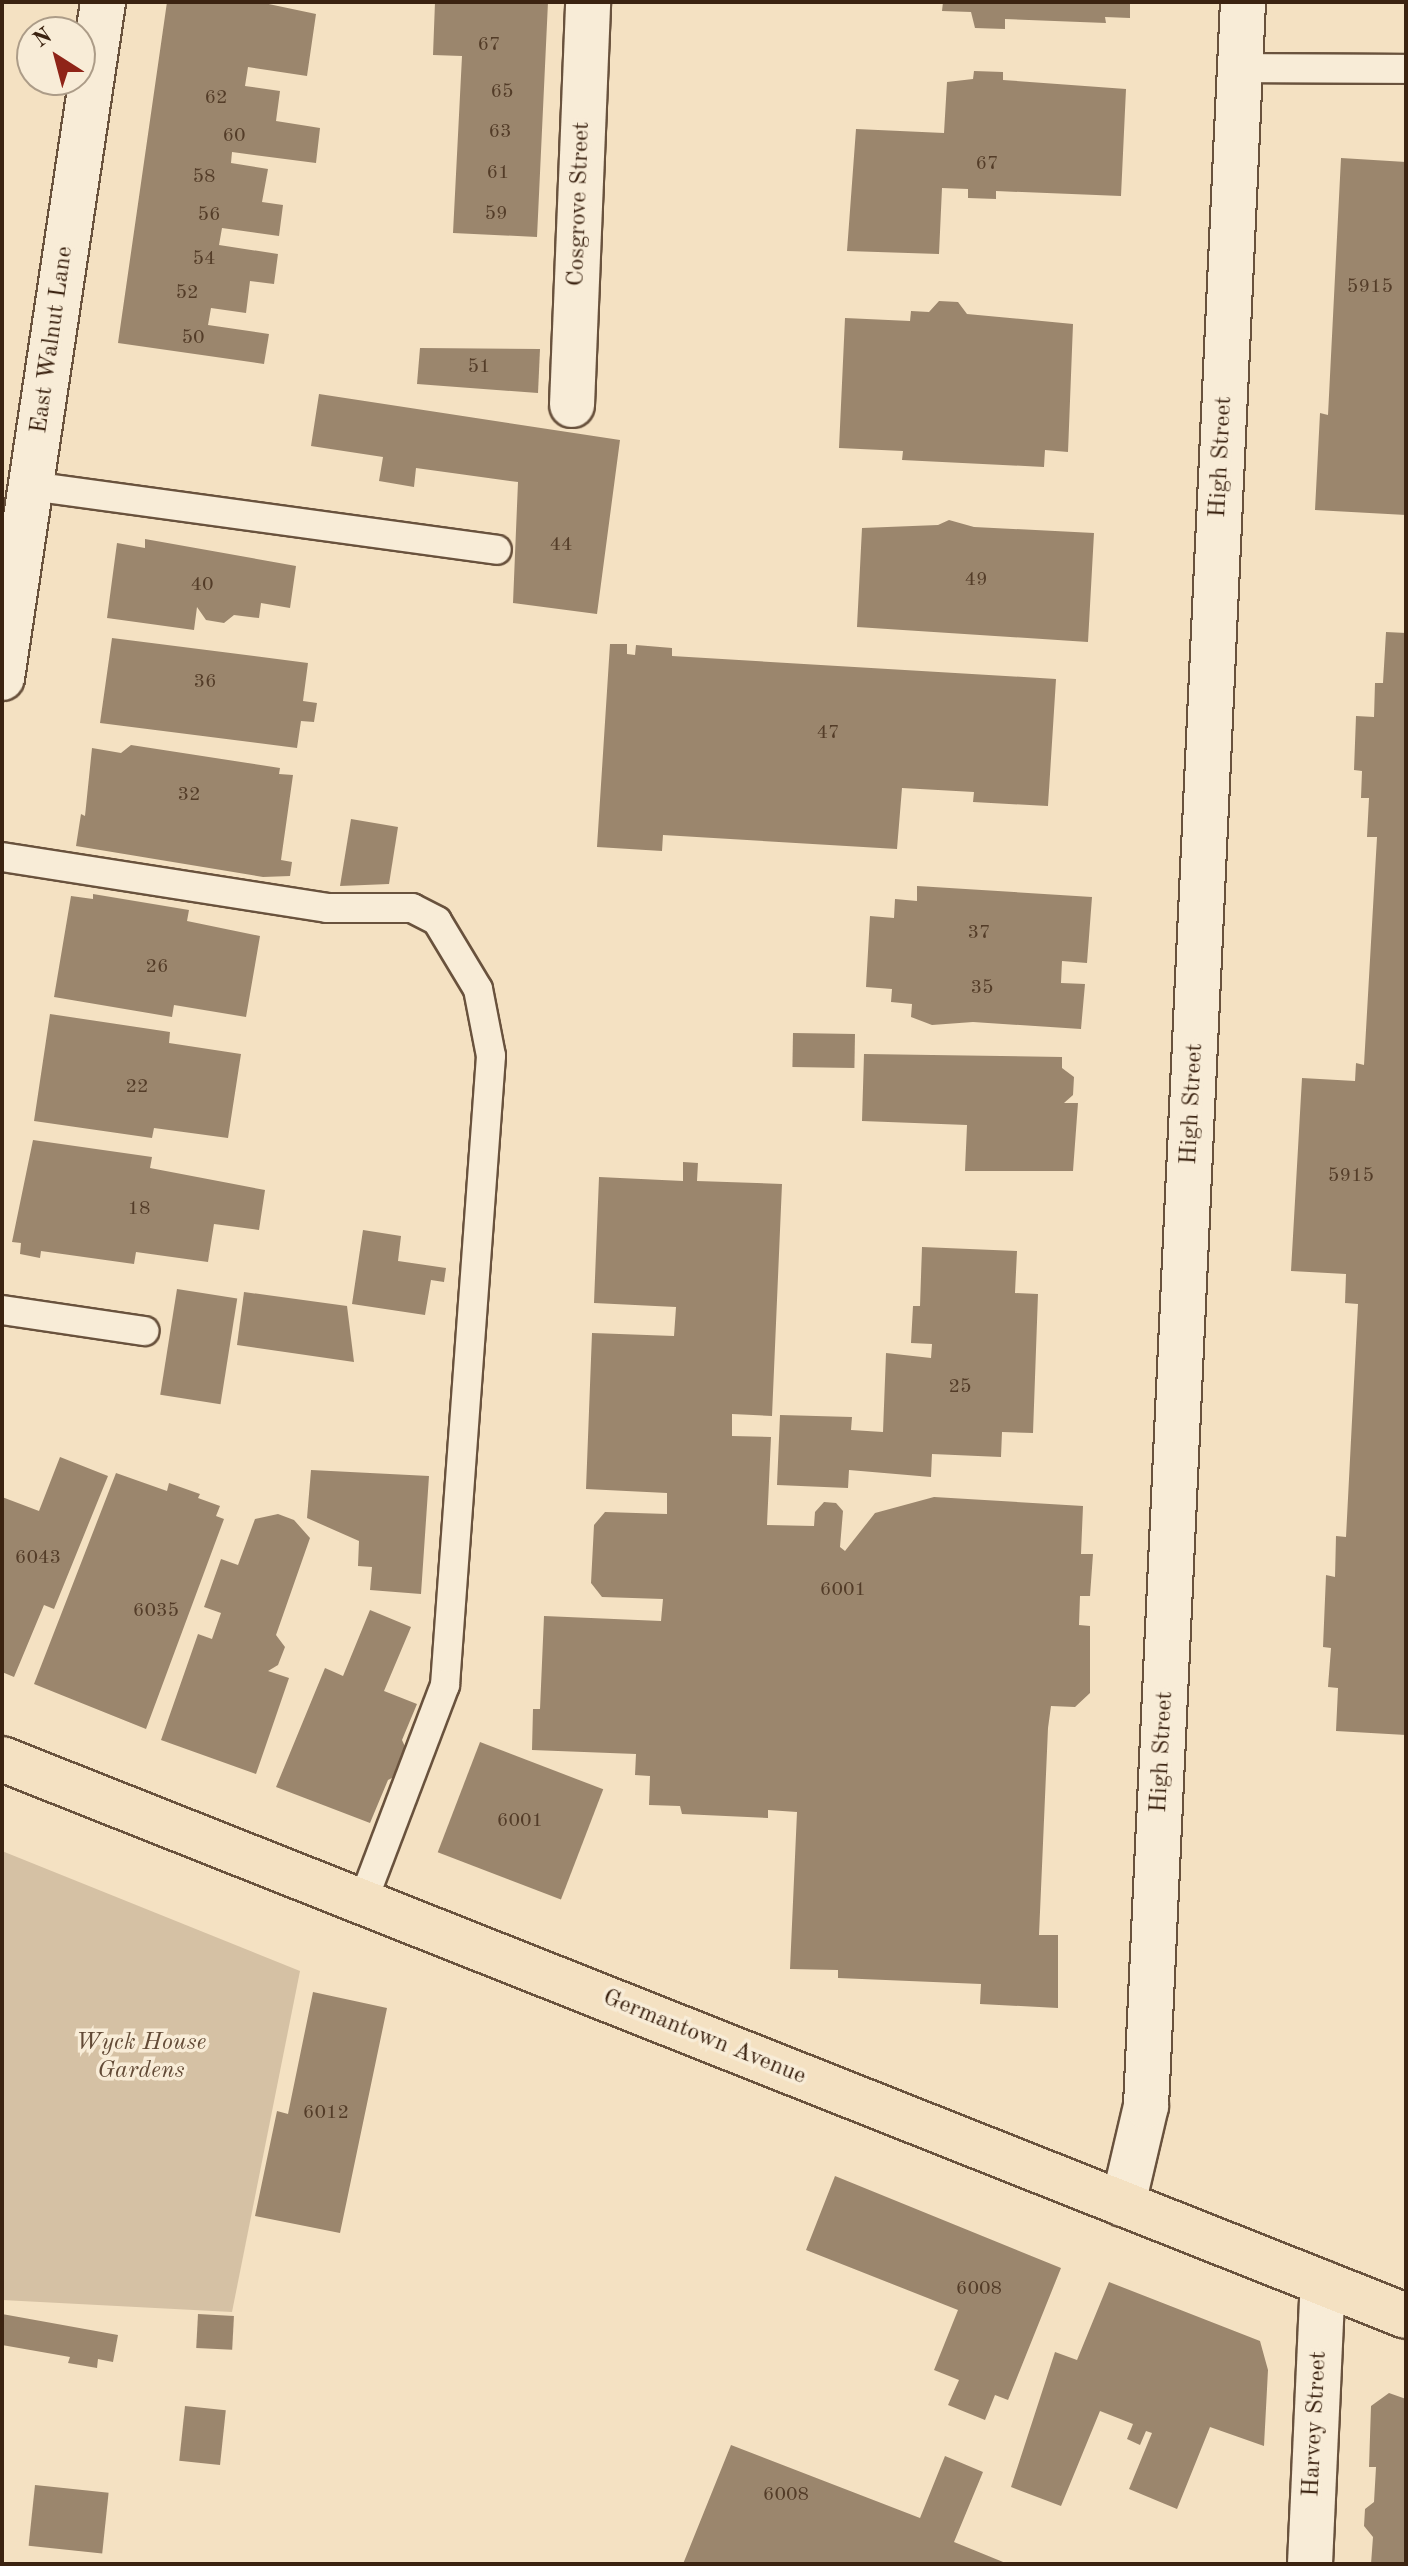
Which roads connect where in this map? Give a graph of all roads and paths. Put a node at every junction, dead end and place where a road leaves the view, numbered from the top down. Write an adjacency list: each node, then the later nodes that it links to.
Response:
1 (103, 2): 7 (street, East Walnut Lane)
2 (588, 2): 6 (street, Cosgrove Street)
3 (1243, 2): 4 (street, High Street)
4 (1240, 68): 5 (lane); 15 (street, High Street)
5 (1406, 69)
6 (572, 405)
7 (31, 486): 8 (lane); 9 (street, East Walnut Lane)
8 (497, 550)
9 (2, 678)
10 (2, 857): 14 (lane)
11 (2, 1310): 12 (lane)
12 (144, 1331)
13 (2, 1759): 14 (main road, Germantown Avenue)
14 (362, 1904): 15 (main road, Germantown Avenue)
15 (1123, 2204): 16 (main road, Germantown Avenue)
16 (1323, 2283): 17 (main road, Germantown Avenue); 18 (street, Harvey Street)
17 (1406, 2316)
18 (1310, 2564)

